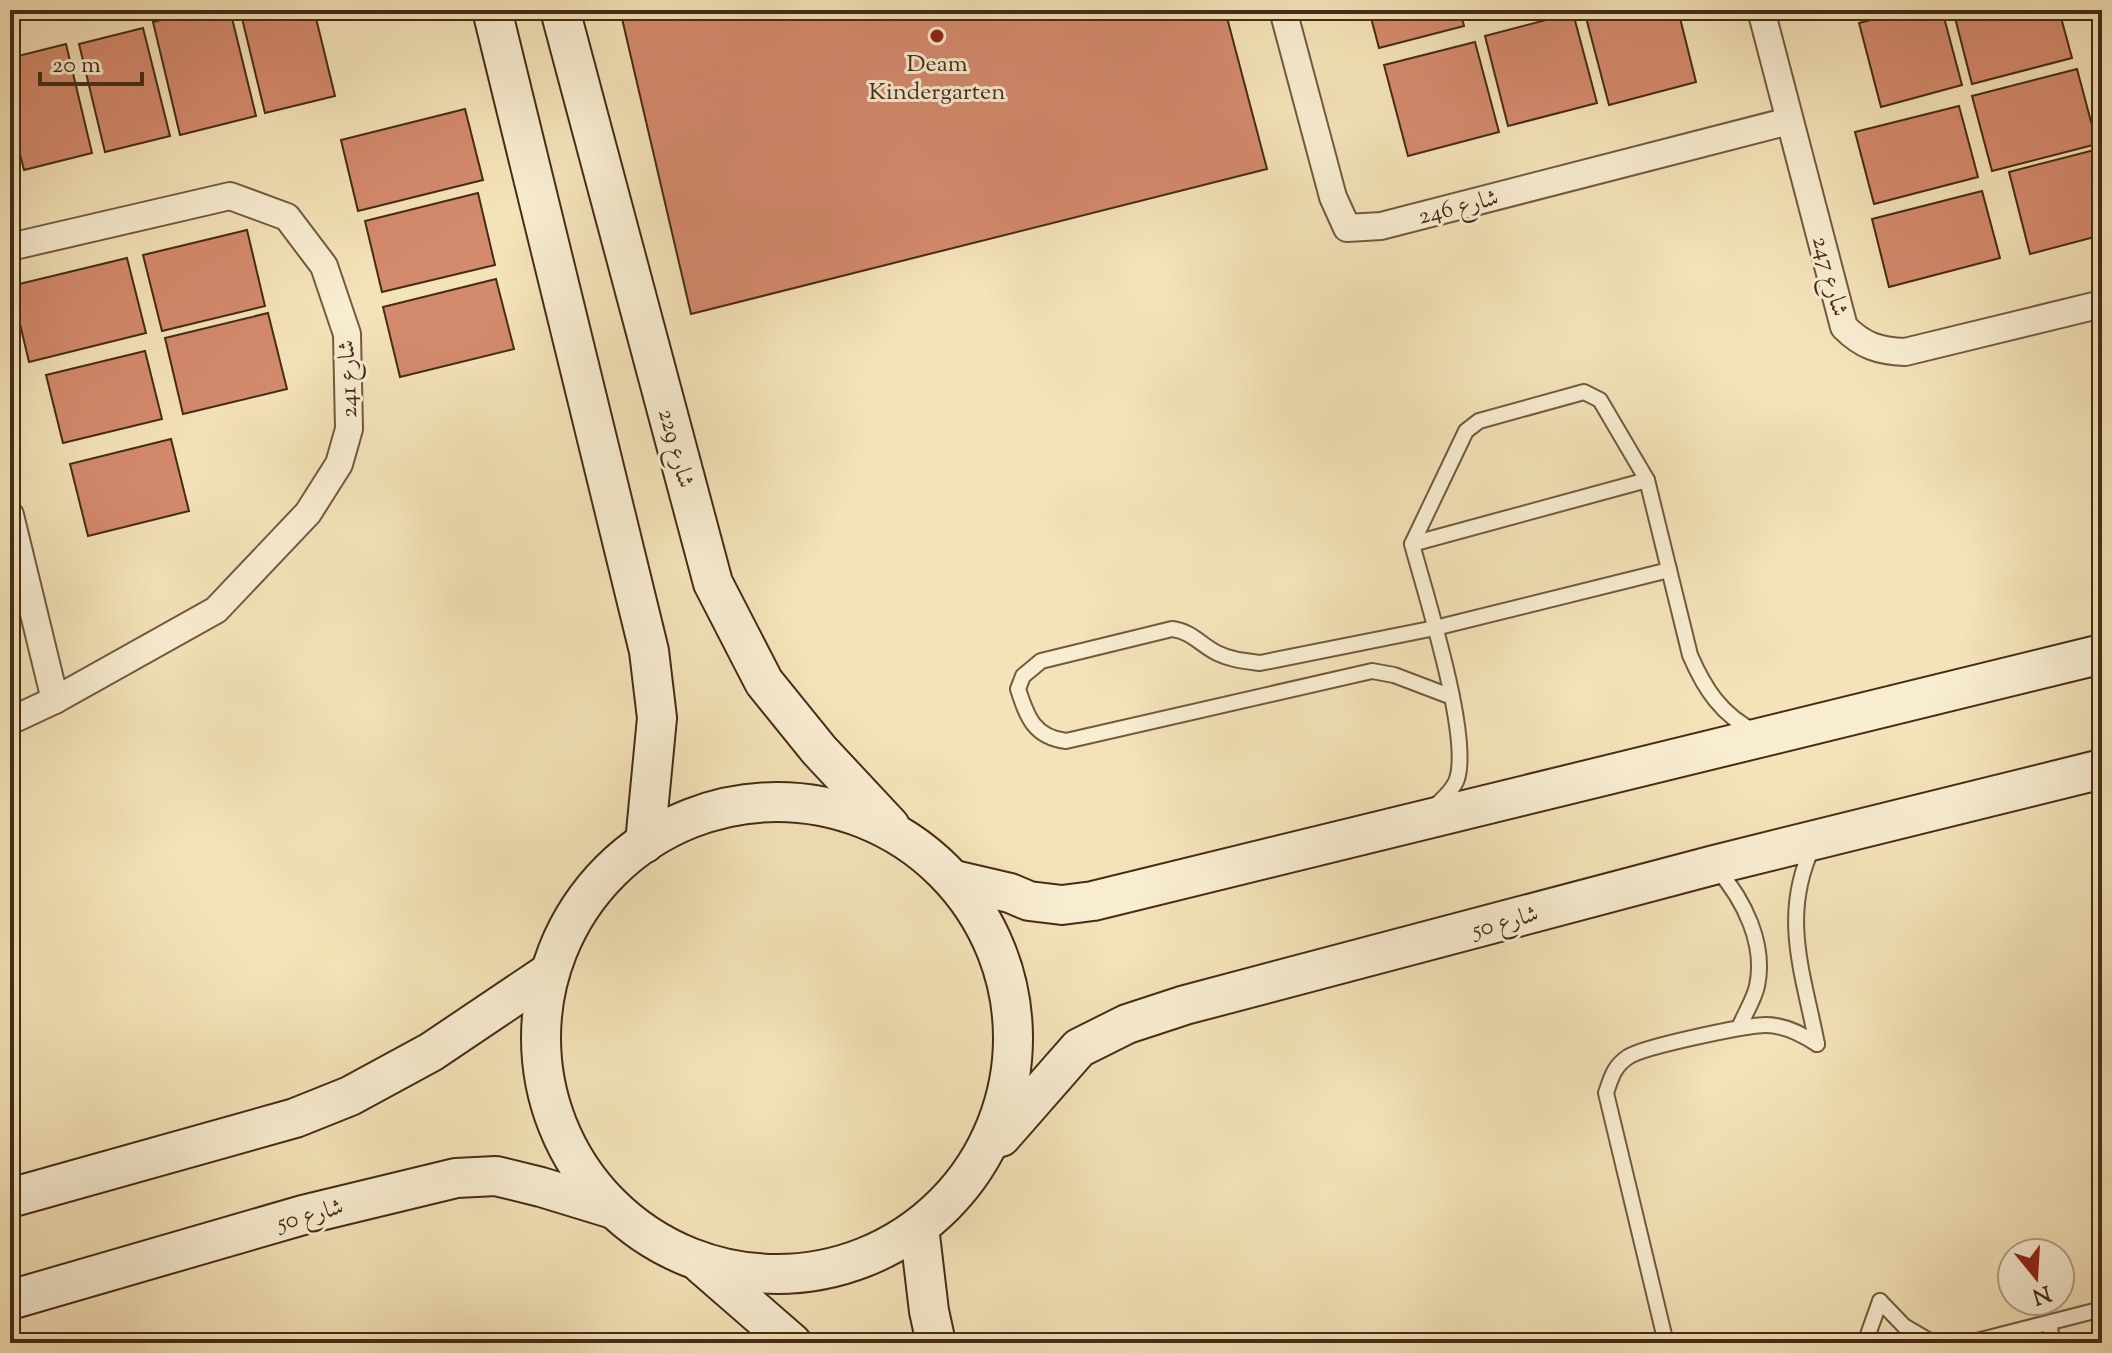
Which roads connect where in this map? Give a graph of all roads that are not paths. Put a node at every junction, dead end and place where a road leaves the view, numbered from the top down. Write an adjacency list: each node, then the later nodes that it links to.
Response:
1 (492, 10): 22 (main road)
2 (560, 10): 20 (main road, شارع 229)
3 (1283, 10): 5 (street, شارع 246)
4 (1761, 10): 5 (street, شارع 247)
5 (1789, 121): 7 (street, شارع 247)
6 (10, 247): 15 (street, شارع 241)
7 (2102, 304)
8 (1647, 480): 10 (lane); 10 (lane); 11 (lane)
9 (10, 515): 15 (street)
10 (1412, 544): 12 (lane)
11 (1669, 570): 12 (lane); 17 (lane)
12 (1435, 628): 14 (lane); 14 (lane)
13 (2102, 654): 17 (main road)
14 (1452, 697): 19 (lane)
15 (55, 700): 16 (street, شارع 241)
16 (10, 721)
17 (1763, 736): 19 (main road)
18 (2102, 769): 21 (main road, شارع 50)
19 (1418, 822): 24 (main road)
20 (897, 834): 22 (main road); 24 (main road)
21 (1815, 841): 23 (main road, شارع 50); 26 (lane)
22 (645, 843): 25 (main road)
23 (1714, 865): 26 (lane); 27 (main road, شارع 50)
24 (954, 880): 27 (main road)
25 (550, 972): 28 (main road); 29 (main road)
26 (1739, 1028): 38 (lane)
27 (969, 1177): 30 (main road)
28 (10, 1198)
29 (613, 1209): 31 (main road); 32 (main road, شارع 50)
30 (919, 1227): 31 (main road); 37 (main road)
31 (697, 1260): 36 (main road)
32 (10, 1300)
33 (2102, 1309): 34 (lane)
34 (2049, 1323): 35 (lane); 42 (lane)
35 (2013, 1337): 41 (lane)
36 (792, 1343)
37 (936, 1343)
38 (1666, 1343)
39 (1865, 1343): 40 (lane)
40 (1933, 1343)
41 (1969, 1343)
42 (2053, 1343)

